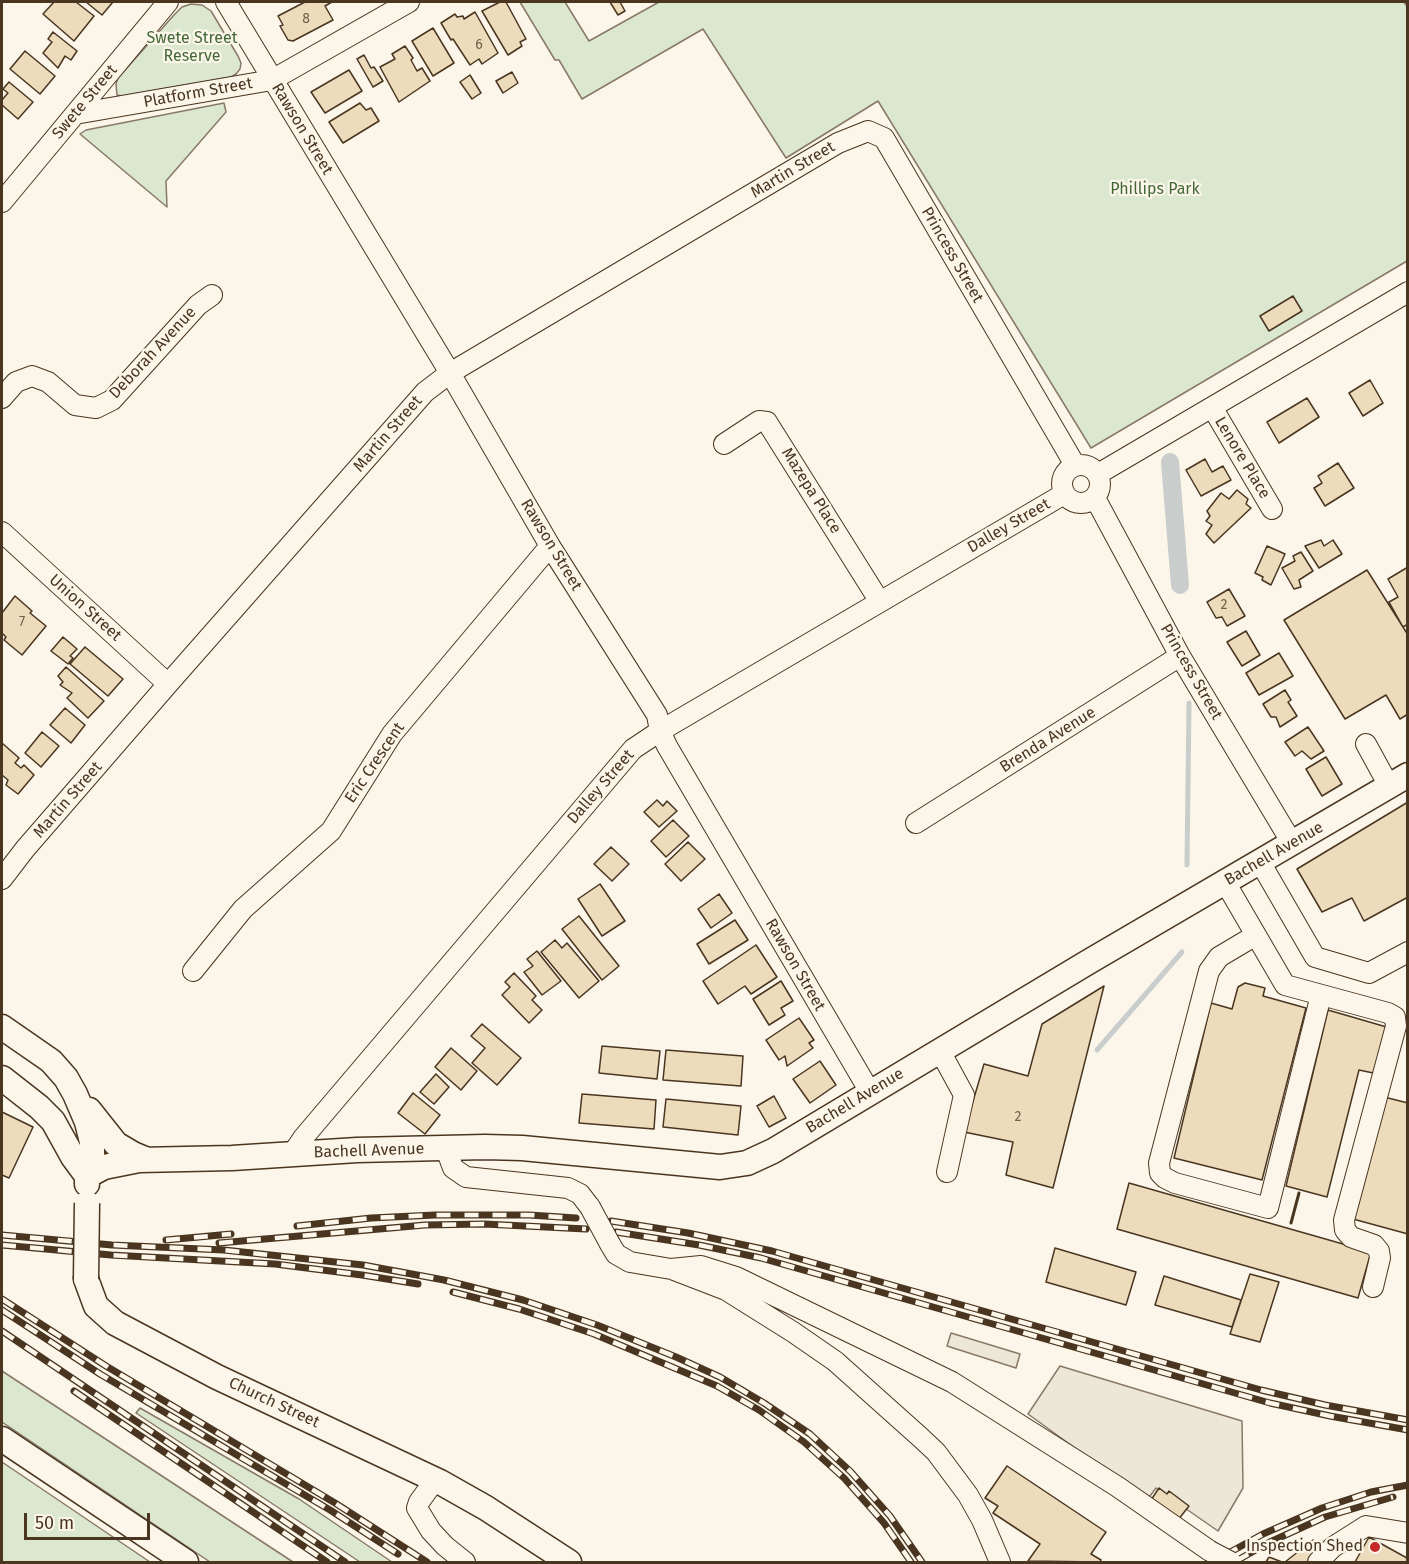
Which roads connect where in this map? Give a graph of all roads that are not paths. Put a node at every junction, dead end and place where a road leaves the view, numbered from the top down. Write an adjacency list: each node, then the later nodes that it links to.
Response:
1 (168, 2): 5 (street, Swete Street)
2 (226, 2): 4 (street, Rawson Street)
3 (409, 2): 4 (street, Platform Street)
4 (272, 80): 5 (street, Platform Street); 10 (street, Rawson Street)
5 (75, 114): 7 (street, Swete Street)
6 (884, 138): 10 (street, Martin Street); 14 (street, Princess Street)
7 (2, 202)
8 (1407, 292): 12 (street)
9 (212, 295): 11 (street, Deborah Avenue)
10 (450, 373): 20 (street, Rawson Street); 23 (street, Martin Street)
11 (2, 398)
12 (1212, 407): 15 (street); 18 (street, Lenore Place)
13 (724, 444): 21 (street, Mazepa Place)
14 (1075, 465): 15 (street); 16 (street)
15 (1098, 474): 17 (street)
16 (1064, 494): 17 (street); 21 (street, Dalley Street)
17 (1095, 498): 22 (street, Princess Street)
18 (1272, 509)
19 (2, 532): 23 (street, Union Street)
20 (550, 546): 24 (street, Rawson Street); 34 (street, Eric Crescent)
21 (880, 602): 24 (street, Dalley Street)
22 (1180, 656): 27 (street, Brenda Avenue); 28 (street, Princess Street)
23 (168, 684): 30 (street, Martin Street)
24 (660, 731): 40 (street, Rawson Street); 42 (street, Dalley Street)
25 (1366, 744): 26 (street)
26 (1398, 780): 28 (main road, Bachell Avenue)
27 (916, 823)
28 (1292, 843): 29 (main road, Bachell Avenue)
29 (1260, 862): 31 (main road, Bachell Avenue); 33 (street)
30 (2, 879)
31 (1225, 882): 32 (street); 37 (main road, Bachell Avenue)
32 (1256, 935): 35 (street); 35 (street)
33 (1407, 952)
34 (193, 971)
35 (1321, 995): 48 (street)
36 (2, 1027): 39 (main road, Church Street)
37 (940, 1051): 40 (main road, Bachell Avenue); 45 (street)
38 (2, 1078): 46 (main road)
39 (66, 1078): 44 (main road); 46 (main road, Church Street)
40 (870, 1092): 41 (main road, Bachell Avenue)
41 (446, 1149): 42 (main road, Bachell Avenue); 47 (street, bridge)
42 (293, 1153): 43 (main road, Bachell Avenue)
43 (232, 1158): 44 (main road, Bachell Avenue); 46 (main road, Bachell Avenue)
44 (147, 1160): 46 (main road, Bachell Avenue)
45 (947, 1172)
46 (87, 1176): 50 (main road, Church Street, bridge)
47 (671, 1269): 55 (street); 56 (street, bridge)
48 (1373, 1287)
49 (2, 1439): 53 (main road)
50 (435, 1479): 52 (street); 54 (main road, Church Street)
51 (1407, 1533): 57 (street)
52 (462, 1562)
53 (186, 1563)
54 (569, 1563)
55 (1000, 1563)
56 (1231, 1563)
57 (1318, 1563)

